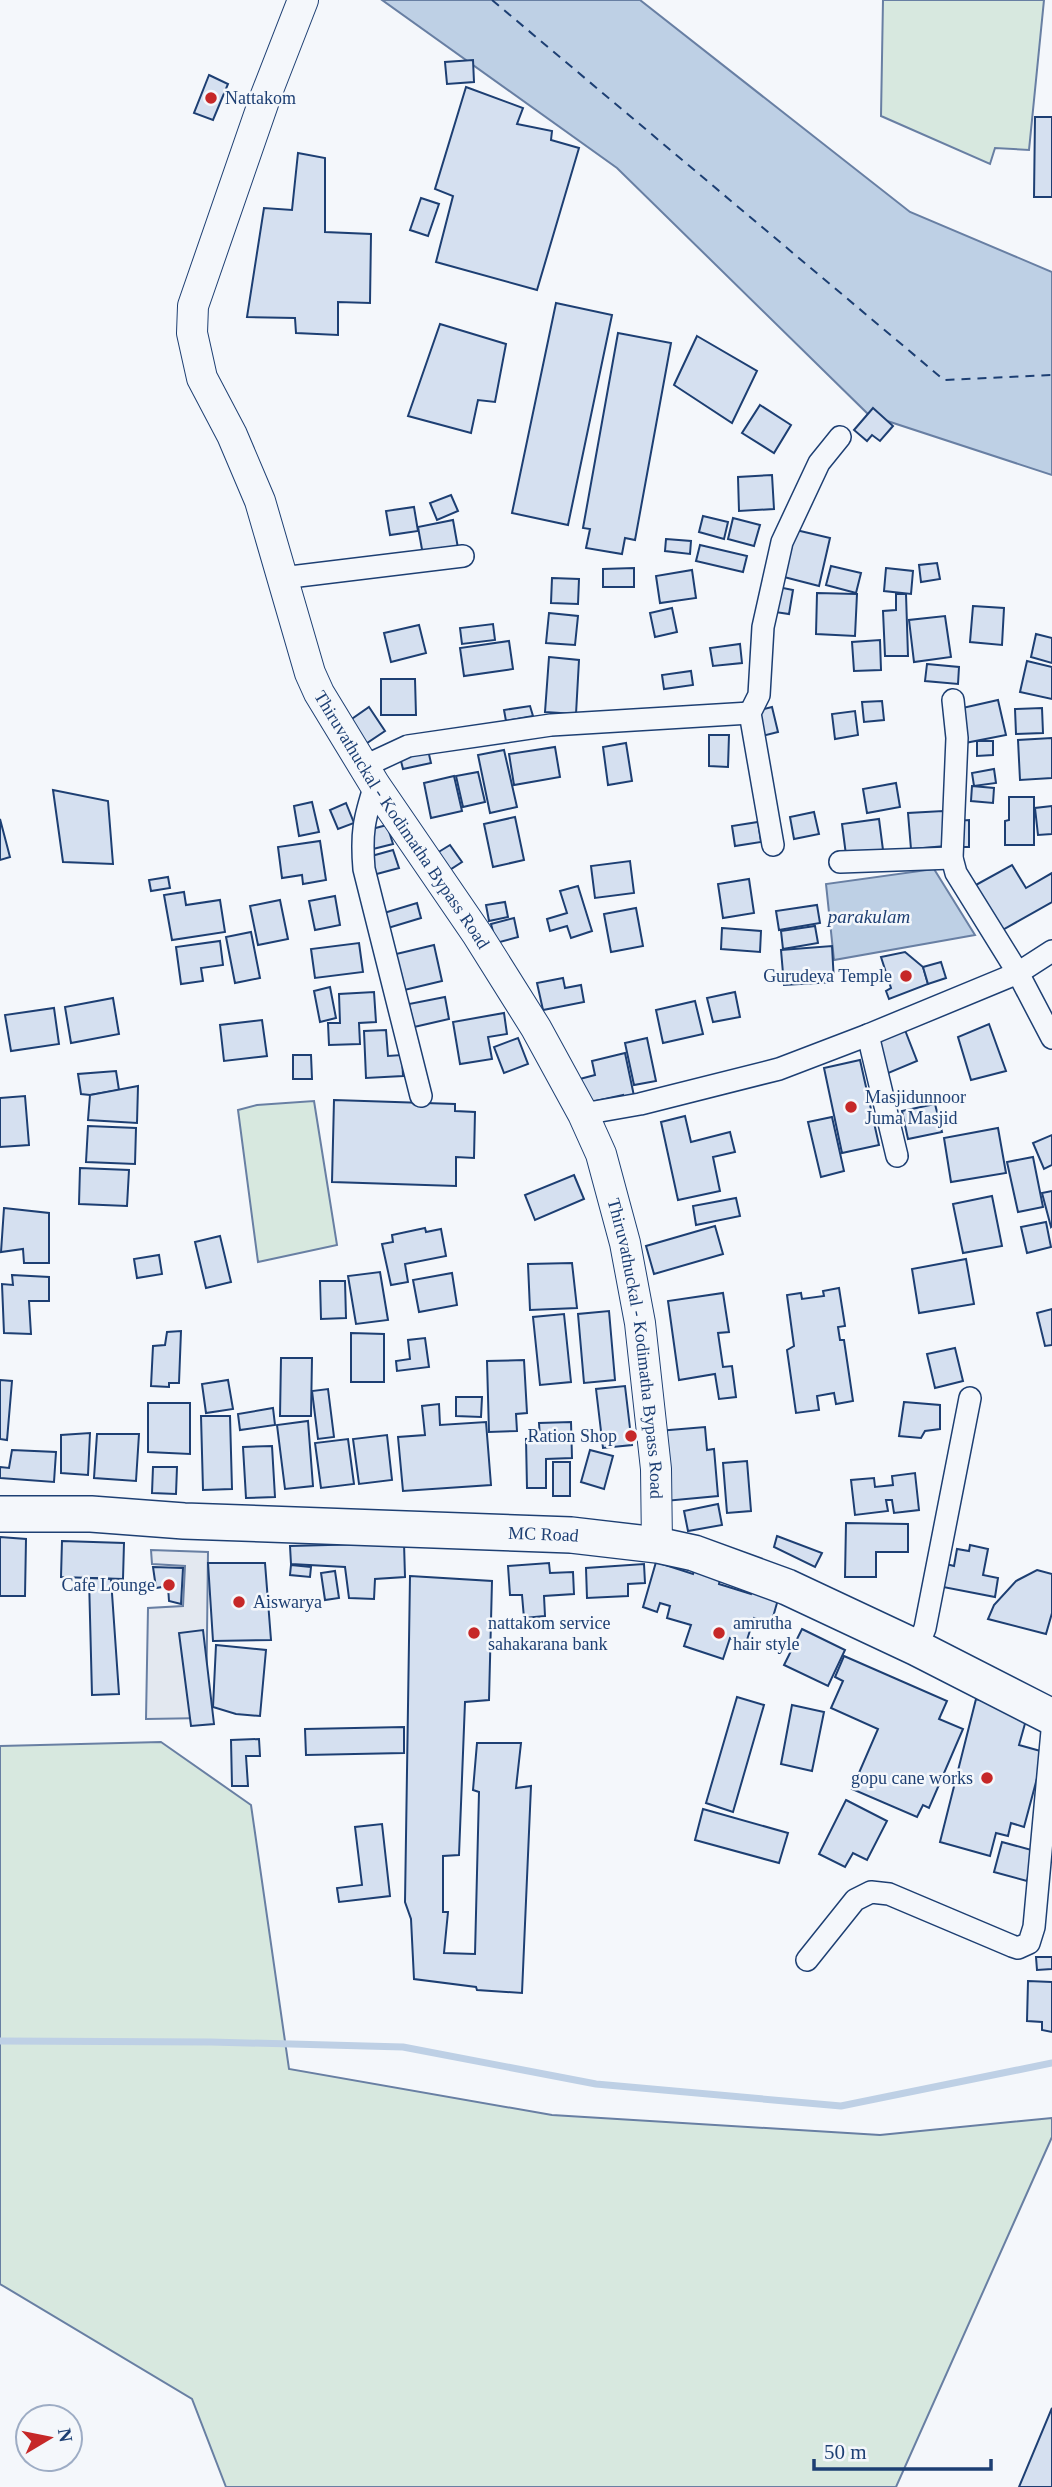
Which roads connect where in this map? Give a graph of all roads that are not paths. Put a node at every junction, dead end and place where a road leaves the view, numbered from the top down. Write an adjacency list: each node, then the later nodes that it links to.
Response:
1 (303, 0): 4 (main road, Thiruvathuckal - Kodimatha Bypass Road)
2 (841, 437): 6 (street)
3 (463, 556): 4 (street)
4 (282, 578): 7 (main road, Thiruvathuckal - Kodimatha Bypass Road)
5 (953, 700): 9 (street)
6 (750, 713): 7 (street); 8 (street)
7 (370, 776): 15 (street); 16 (main road, Thiruvathuckal - Kodimatha Bypass Road)
8 (773, 845)
9 (952, 858): 10 (street); 12 (street)
10 (840, 862)
11 (1052, 951): 12 (street)
12 (1018, 973): 13 (street); 14 (street)
13 (868, 1035): 16 (street); 17 (street)
14 (1052, 1038)
15 (421, 1096)
16 (583, 1114): 20 (main road, Thiruvathuckal - Kodimatha Bypass Road)
17 (897, 1156)
18 (970, 1398): 21 (street)
19 (0, 1514): 20 (highway, MC Road)
20 (657, 1545): 21 (highway, MC Road)
21 (916, 1648): 22 (highway, MC Road)
22 (1052, 1717)
23 (1052, 1731): 24 (street)
24 (807, 1960)

